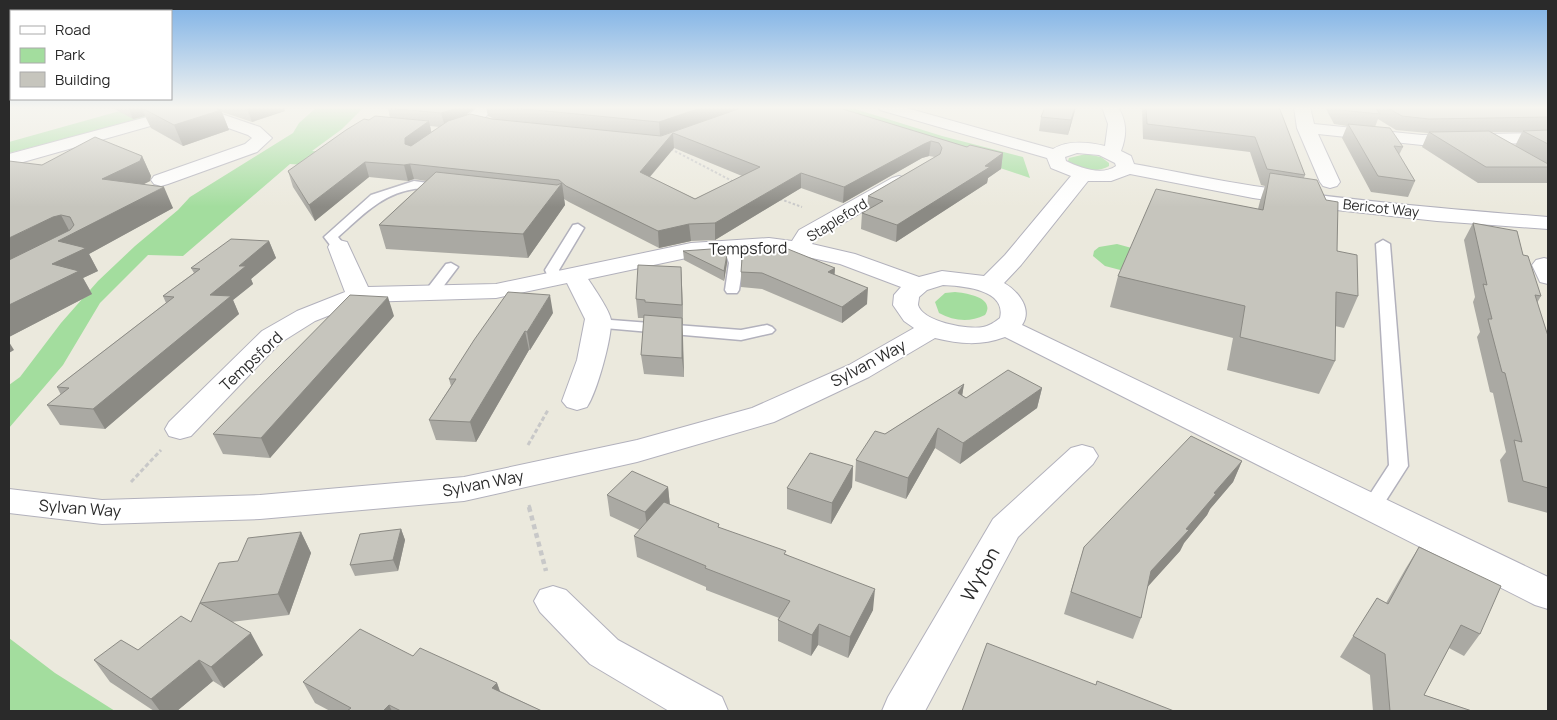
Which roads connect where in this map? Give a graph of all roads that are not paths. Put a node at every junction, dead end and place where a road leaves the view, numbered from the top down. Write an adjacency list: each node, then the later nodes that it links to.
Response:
1 (79, 141): 10 (street)
2 (260, 141): 14 (street)
3 (1005, 141): 8 (street, Bericot Way)
4 (1116, 141): 7 (street)
5 (1312, 141): 15 (street)
6 (1486, 141): 9 (street)
7 (1111, 153): 8 (street); 11 (street)
8 (1055, 155): 13 (street, Bericot Way)
9 (1517, 157)
10 (9, 160)
11 (1126, 168): 13 (street, Bericot Way); 17 (street, Bericot Way)
12 (913, 174): 22 (street, Stapleford)
13 (1083, 174): 26 (street)
14 (161, 180)
15 (1330, 182)
16 (453, 190): 21 (lane)
17 (1548, 224)
18 (578, 228): 24 (lane)
19 (1383, 244): 38 (lane)
20 (730, 246): 22 (street, Tempsford); 24 (street, Tempsford); 27 (lane)
21 (339, 247): 29 (street)
22 (798, 248): 25 (street, Tempsford)
23 (451, 266): 28 (lane)
24 (565, 278): 28 (street, Tempsford); 30 (street)
25 (918, 285): 26 (street); 32 (street)
26 (988, 285): 31 (street)
27 (732, 290)
28 (431, 293): 29 (street, Tempsford)
29 (359, 295): 35 (street, Tempsford)
30 (598, 324): 33 (lane); 34 (street)
31 (1006, 327): 32 (street); 38 (street)
32 (932, 329): 37 (street, Sylvan Way)
33 (767, 330)
34 (577, 401)
35 (180, 429)
36 (1082, 456): 42 (street, Wyton)
37 (9, 501)
38 (1371, 508): 39 (street)
39 (1548, 594)
40 (553, 601): 41 (street)
41 (707, 711)
42 (903, 711)

